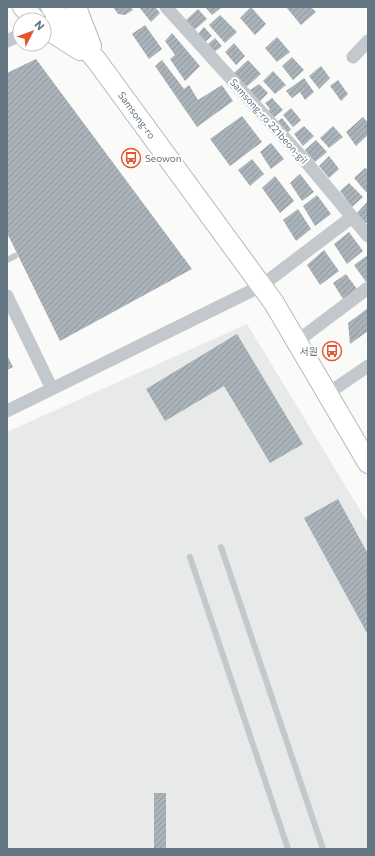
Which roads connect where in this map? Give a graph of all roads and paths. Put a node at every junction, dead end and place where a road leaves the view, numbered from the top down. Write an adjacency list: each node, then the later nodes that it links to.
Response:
1 (51, 7): 7 (main road, Samsong-ro)
2 (76, 7): 7 (main road)
3 (167, 8): 8 (street, Samsong-ro 221beon-gil)
4 (52, 32): 7 (main road)
5 (368, 41): 6 (street)
6 (353, 57)
7 (97, 61): 12 (main road, Samsong-ro)
8 (352, 217): 9 (street, Samsong-ro 221beon-gil); 12 (street)
9 (368, 236)
10 (15, 256): 11 (lane)
11 (7, 260)
12 (261, 286): 15 (main road, Samsong-ro); 17 (street)
13 (368, 288): 15 (street)
14 (7, 296): 17 (street)
15 (296, 342): 18 (main road, Samsong-ro)
16 (368, 366): 18 (street)
17 (52, 389): 19 (street)
18 (327, 394): 20 (main road, Samsong-ro)
19 (7, 411)
20 (365, 450)
21 (221, 547): 24 (lane)
22 (190, 557): 23 (lane)
23 (288, 849)
24 (323, 849)

